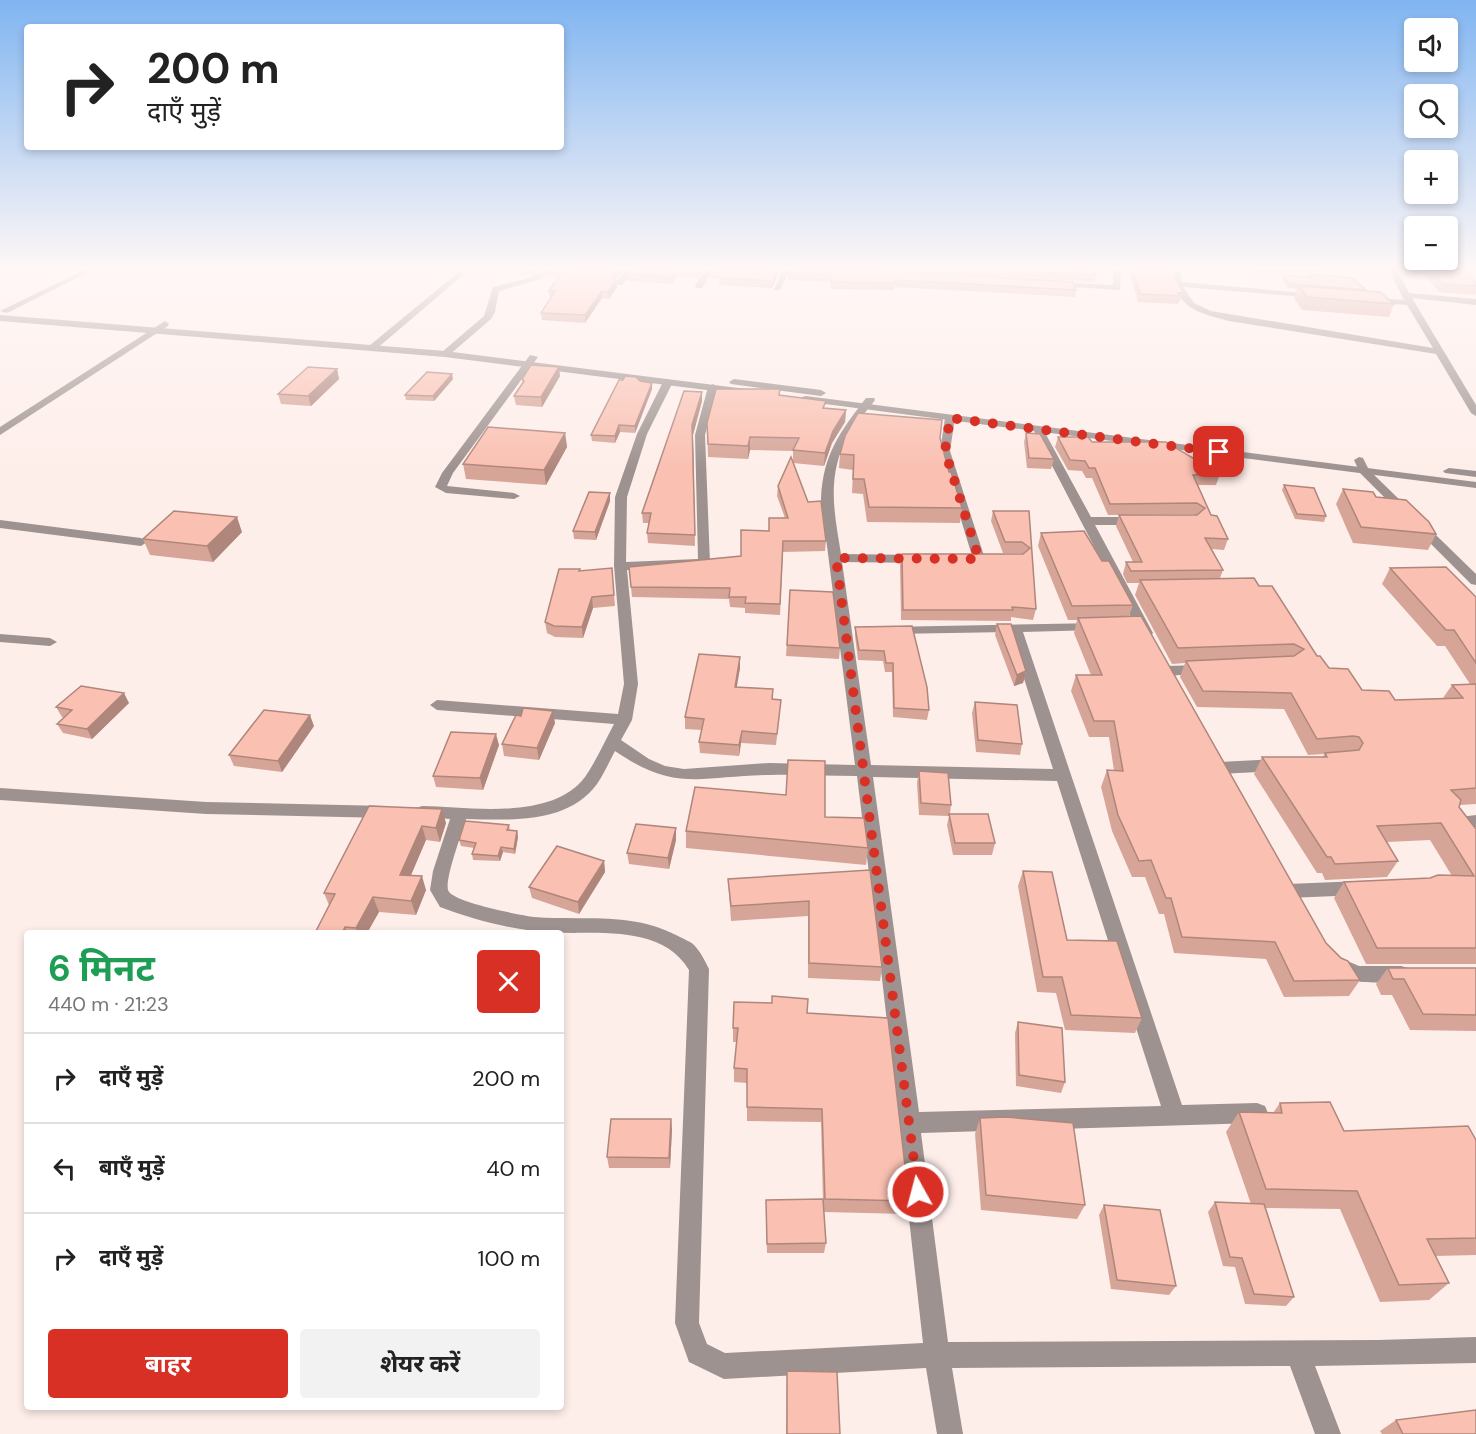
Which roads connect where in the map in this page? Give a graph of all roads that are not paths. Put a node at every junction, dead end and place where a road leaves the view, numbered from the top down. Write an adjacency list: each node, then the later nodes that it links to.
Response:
1 (144, 337): 18 (street)
2 (247, 337): 8 (street)
3 (294, 337): 8 (street)
4 (385, 337): 8 (street)
5 (466, 337): 9 (street)
6 (1346, 337): 10 (street)
7 (1431, 337): 10 (street)
8 (375, 345): 9 (street)
9 (448, 351): 11 (street)
10 (1440, 352): 15 (street)
11 (530, 360): 12 (street); 14 (street); 22 (street)
12 (668, 382): 13 (street); 30 (street)
13 (713, 387): 14 (street); 30 (street)
14 (868, 404): 16 (street); 19 (street); 27 (street)
15 (1476, 413)
16 (950, 418): 17 (street); 29 (street)
17 (1038, 429): 19 (street); 23 (street)
18 (0, 432)
19 (1362, 465): 20 (street); 21 (street); 31 (street)
20 (1476, 474)
21 (1476, 485)
22 (514, 496)
23 (1087, 521): 24 (street); 38 (street)
24 (1146, 521)
25 (0, 524): 26 (street)
26 (141, 542)
27 (836, 558): 28 (street); 46 (street)
28 (931, 559)
29 (978, 559)
30 (620, 566): 41 (street)
31 (1476, 581)
32 (1107, 626): 33 (street)
33 (1015, 629): 34 (street); 47 (street)
34 (880, 630)
35 (0, 638): 36 (street)
36 (50, 642)
37 (1221, 669): 38 (street)
38 (1166, 671): 39 (street)
39 (1177, 691)
40 (437, 705): 41 (street)
41 (624, 720): 42 (street)
42 (612, 741): 46 (street); 50 (street)
43 (1209, 749): 45 (street)
44 (1287, 764): 45 (street)
45 (1220, 768): 48 (street)
46 (864, 772): 47 (street); 61 (street)
47 (1063, 775): 60 (street)
48 (1231, 788)
49 (0, 794): 50 (street)
50 (460, 813): 64 (street)
51 (1476, 821): 52 (street)
52 (1476, 844)
53 (1279, 875): 55 (street)
54 (1372, 887): 55 (street)
55 (1288, 891): 56 (street)
56 (1300, 911)
57 (1324, 952): 58 (street)
58 (1417, 974)
59 (1259, 1113): 60 (street)
60 (1175, 1116): 61 (street)
61 (909, 1123): 64 (street)
62 (1476, 1350): 63 (street)
63 (1298, 1353): 64 (street); 66 (street)
64 (937, 1355): 65 (street)
65 (950, 1434)
66 (1328, 1434)

